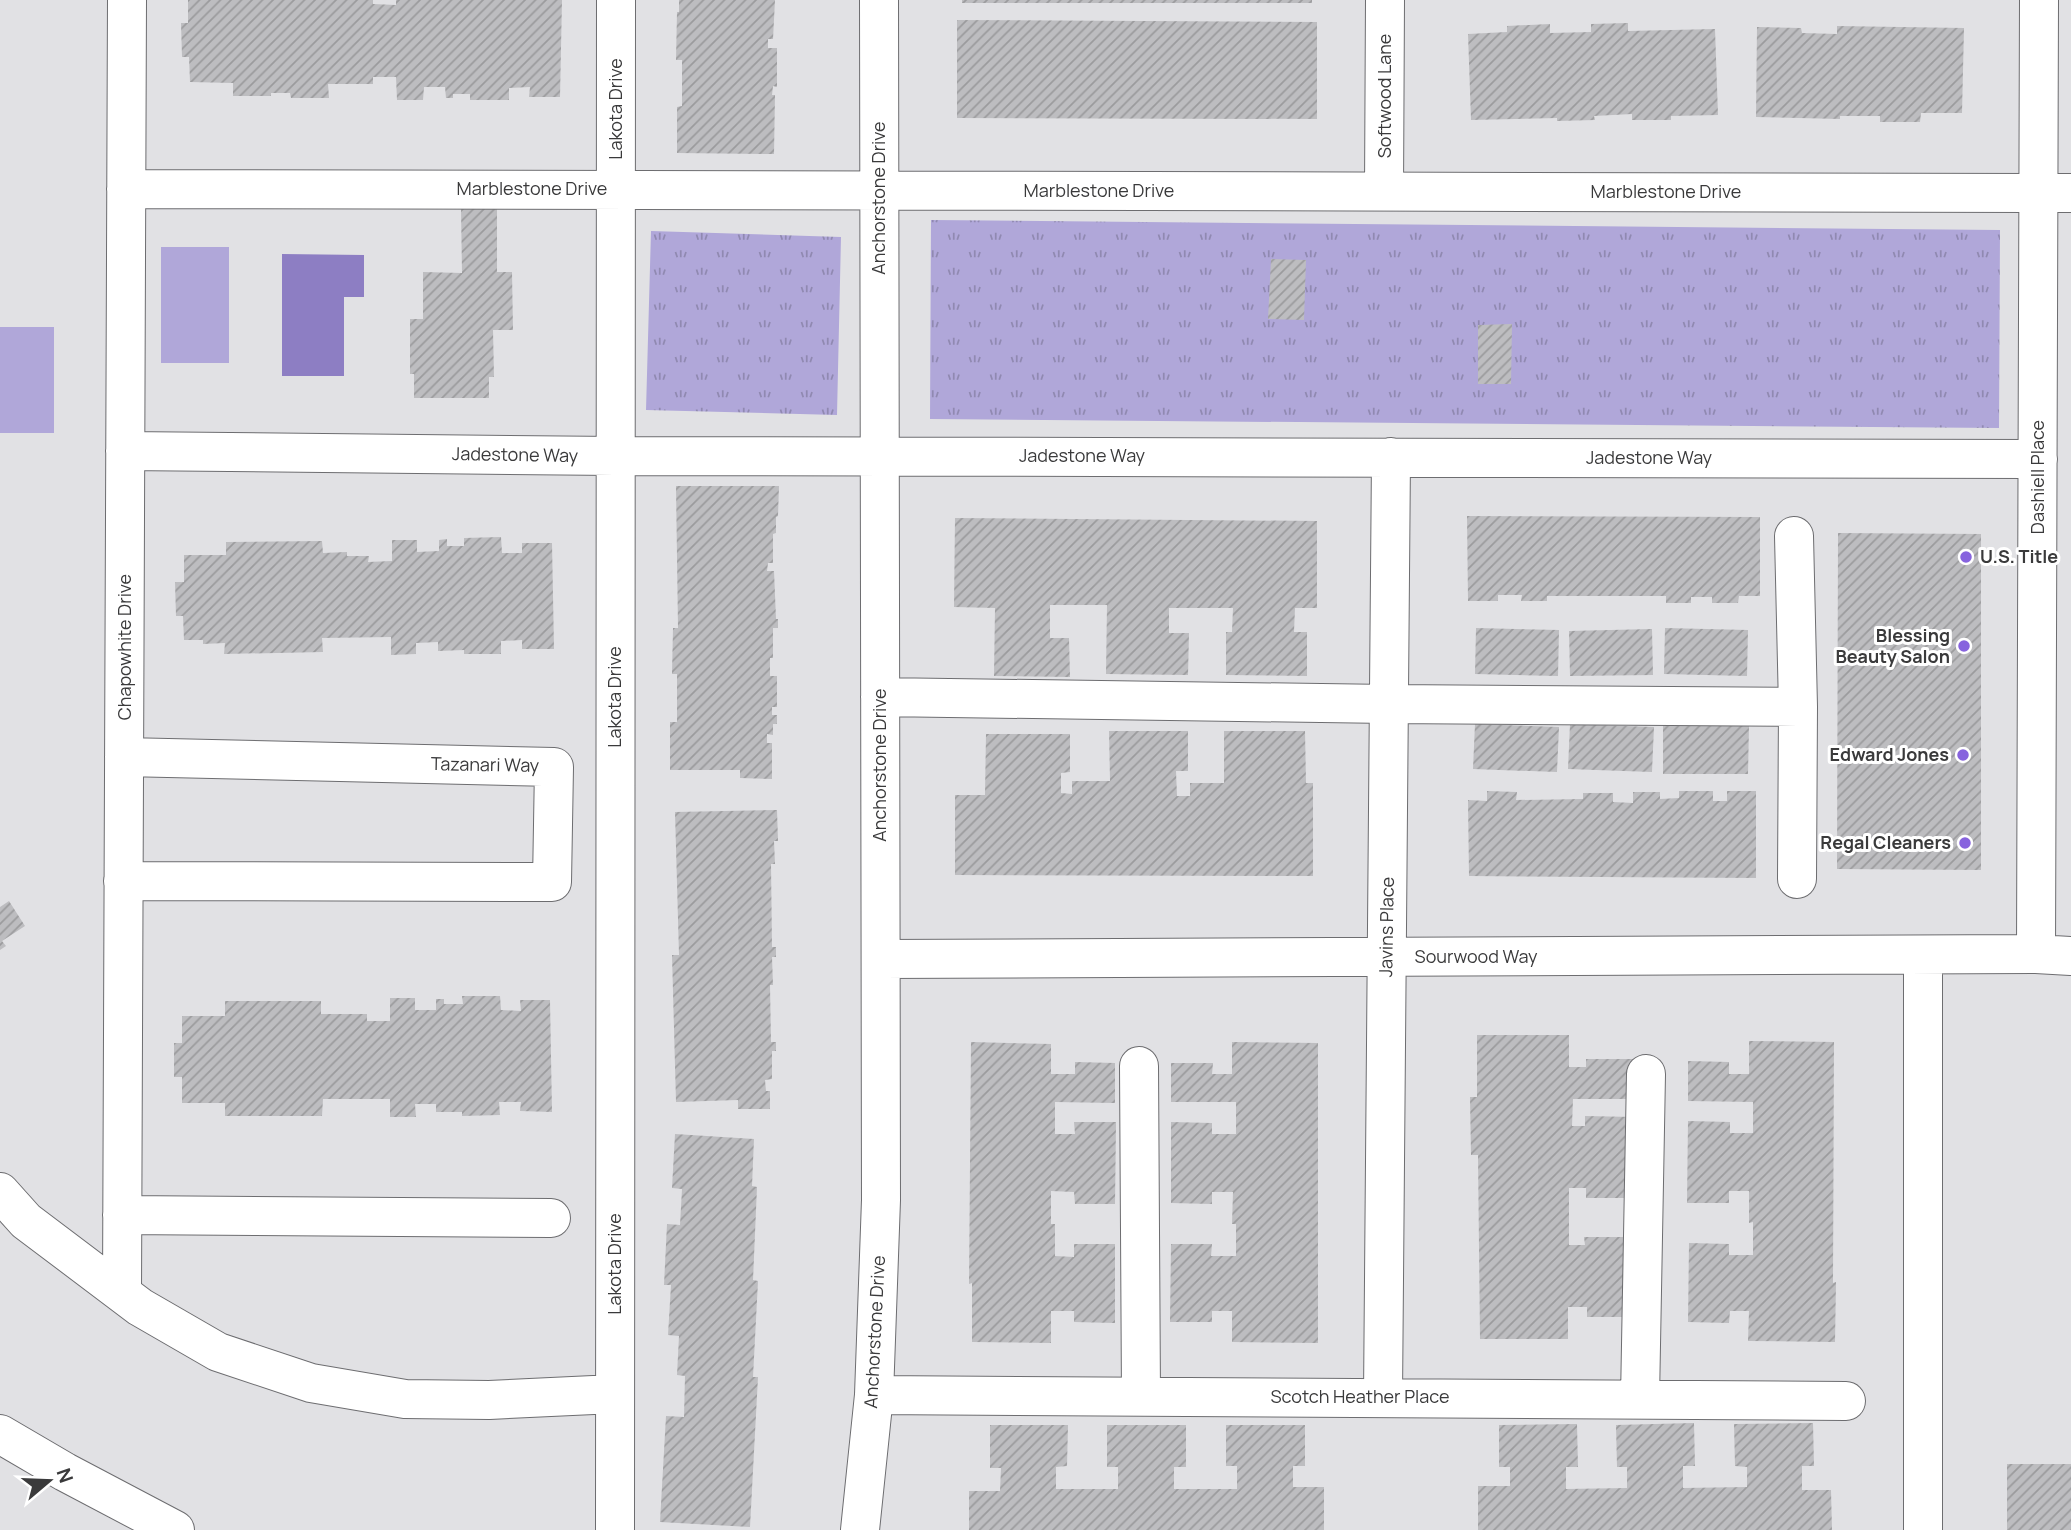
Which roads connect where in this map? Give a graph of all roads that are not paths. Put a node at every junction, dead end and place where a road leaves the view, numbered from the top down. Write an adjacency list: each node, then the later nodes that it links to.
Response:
1 (127, 0): 6 (street, Chapowhite Drive)
2 (616, 0): 7 (street, Lakota Drive)
3 (879, 0): 8 (street, Anchorstone Drive)
4 (1385, 0): 9 (street, Softwood Lane)
5 (2039, 0): 10 (street, Dashiell Place)
6 (126, 189): 7 (street, Marblestone Drive); 11 (street, Chapowhite Drive)
7 (615, 190): 8 (street, Marblestone Drive); 13 (street, Lakota Drive)
8 (879, 190): 9 (street, Marblestone Drive); 12 (street, Anchorstone Drive)
9 (1384, 191): 10 (street, Marblestone Drive)
10 (2055, 193): 15 (street, Dashiell Place)
11 (125, 451): 13 (street, Jadestone Way); 20 (street, Chapowhite Drive)
12 (880, 455): 13 (street, Jadestone Way); 14 (street, Jadestone Way); 17 (street, Anchorstone Drive)
13 (615, 456): 33 (street, Lakota Drive)
14 (1391, 457): 15 (street, Jadestone Way); 18 (street, Javins Place)
15 (2038, 459): 24 (street, Dashiell Place)
16 (1794, 536): 19 (street)
17 (880, 697): 18 (street); 26 (street, Anchorstone Drive)
18 (1389, 705): 19 (street); 25 (street, Javins Place)
19 (1798, 707): 21 (street)
20 (124, 757): 22 (street, Chapowhite Drive); 22 (street, Tazanari Way)
21 (1797, 879)
22 (123, 881): 30 (street, Chapowhite Drive)
23 (1923, 955): 24 (street, Sourwood Way); 25 (street, Sourwood Way); 43 (street)
24 (2054, 955)
25 (1386, 957): 26 (street, Sourwood Way); 36 (street, Javins Place)
26 (880, 959): 34 (street, Anchorstone Drive)
27 (1139, 1066): 35 (street)
28 (1646, 1074): 37 (street)
29 (0, 1192): 32 (street)
30 (122, 1215): 31 (street); 32 (street, Chapowhite Drive)
31 (551, 1218)
32 (122, 1293): 33 (street)
33 (615, 1394): 41 (street, Lakota Drive)
34 (874, 1395): 35 (street, Scotch Heather Place); 42 (street, Anchorstone Drive)
35 (1142, 1395): 36 (street, Scotch Heather Place)
36 (1383, 1397): 37 (street, Scotch Heather Place)
37 (1640, 1399): 38 (street, Scotch Heather Place)
38 (1846, 1401)
39 (0, 1434): 40 (street)
40 (175, 1530)
41 (615, 1530)
42 (860, 1530)
43 (1923, 1530)

